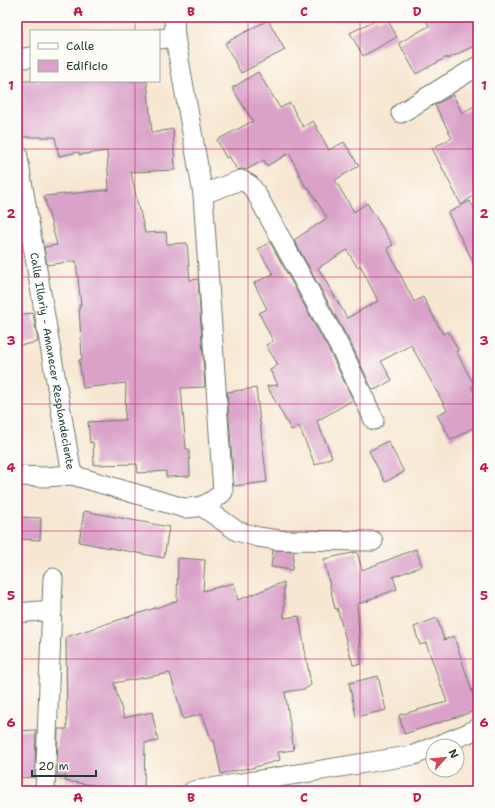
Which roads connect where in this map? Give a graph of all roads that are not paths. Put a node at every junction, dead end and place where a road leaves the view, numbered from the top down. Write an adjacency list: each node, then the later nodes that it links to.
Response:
1 (174, 17): 2 (street)
2 (167, 38): 8 (street)
3 (30, 57): 4 (street)
4 (17, 59)
5 (478, 66): 6 (street)
6 (400, 112)
7 (17, 152): 10 (street, Calle Illariy - Amanecer Resplandeciente)
8 (203, 194): 9 (street); 12 (street)
9 (374, 420)
10 (72, 475): 11 (street); 12 (street)
11 (17, 476)
12 (203, 506): 13 (street)
13 (373, 541)
14 (53, 578): 15 (street)
15 (52, 610): 16 (street); 20 (street)
16 (17, 613)
17 (478, 728): 18 (street)
18 (456, 738)
19 (425, 750): 21 (street)
20 (45, 791)
21 (193, 791)

